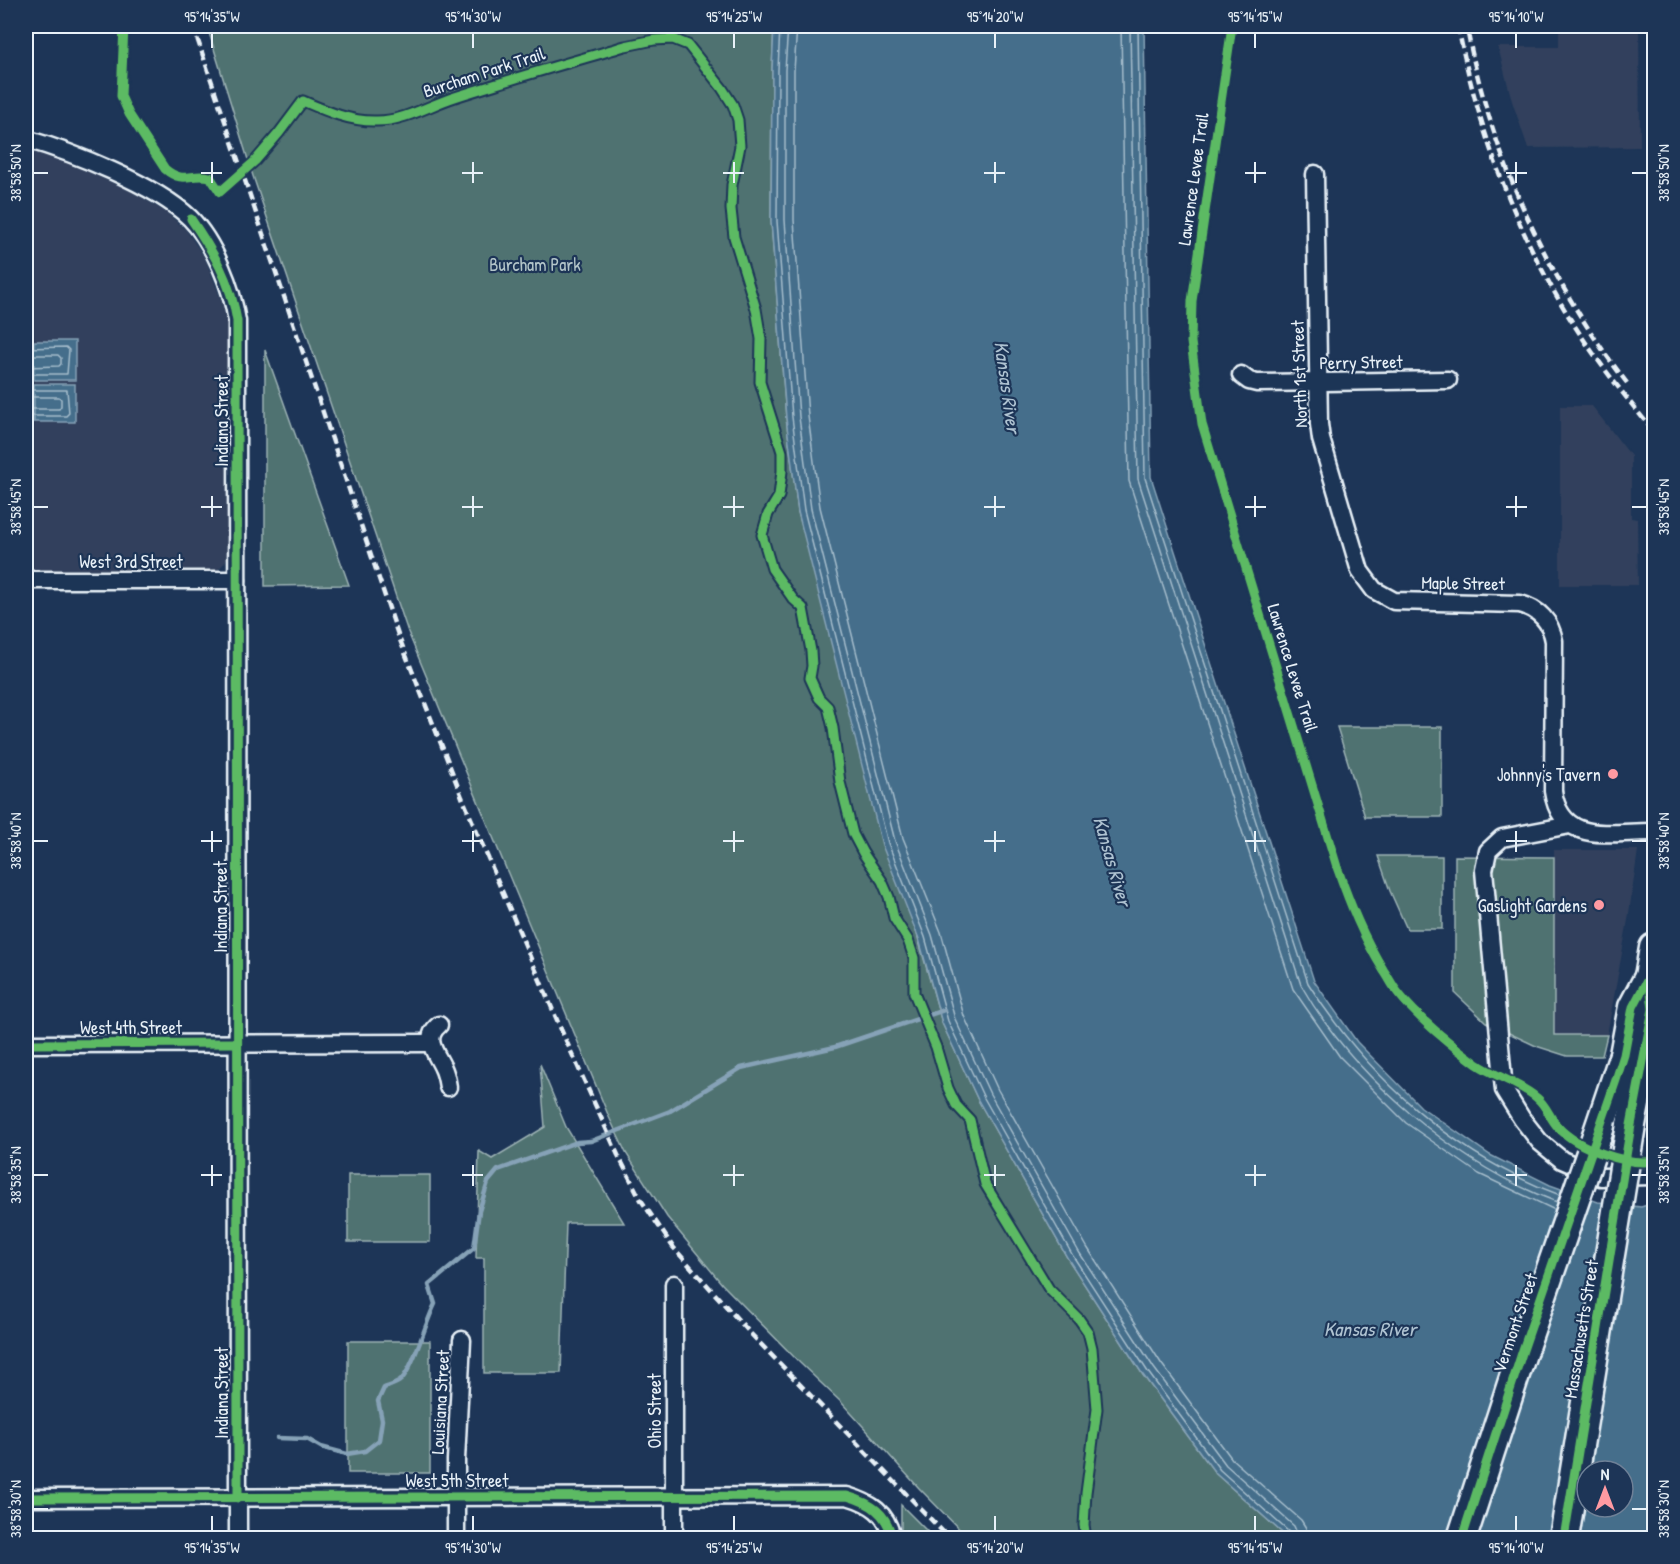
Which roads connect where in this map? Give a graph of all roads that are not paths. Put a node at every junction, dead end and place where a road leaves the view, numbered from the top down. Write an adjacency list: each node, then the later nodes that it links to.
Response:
1 (26, 139): 7 (street, Indiana Street)
2 (1315, 174): 5 (street, North 1st Street)
3 (1241, 375): 5 (street, Perry Street)
4 (1449, 380): 5 (street, Perry Street)
5 (1317, 382): 8 (street, North 1st Street)
6 (26, 580): 7 (street, West 3rd Street)
7 (237, 580): 14 (street, Indiana Street)
8 (1381, 595): 9 (street, Maple Street)
9 (1570, 825): 10 (street); 20 (street)
10 (1654, 832)
11 (1654, 948): 12 (highway)
12 (1649, 977): 18 (highway, Massachusetts Street); 31 (highway, Vermont Street, bridge)
13 (440, 1025): 15 (street)
14 (237, 1043): 15 (street, West 4th Street); 16 (street, West 4th Street); 26 (street, Indiana Street)
15 (431, 1043): 19 (street)
16 (26, 1044)
17 (1654, 1056): 18 (street)
18 (1639, 1086): 32 (highway, Massachusetts Street, bridge)
19 (448, 1087)
20 (1654, 1176)
21 (674, 1284): 24 (street, Ohio Street)
22 (462, 1340): 23 (street, Louisiana Street)
23 (456, 1496): 24 (street, West 5th Street); 26 (street, West 5th Street); 28 (street, Louisiana Street)
24 (674, 1497): 29 (street, Ohio Street); 30 (street, West 5th Street)
25 (26, 1498): 26 (street, West 5th Street)
26 (238, 1498): 27 (street, Indiana Street)
27 (238, 1539)
28 (456, 1539)
29 (674, 1539)
30 (892, 1539)
31 (1462, 1539)
32 (1564, 1539)

